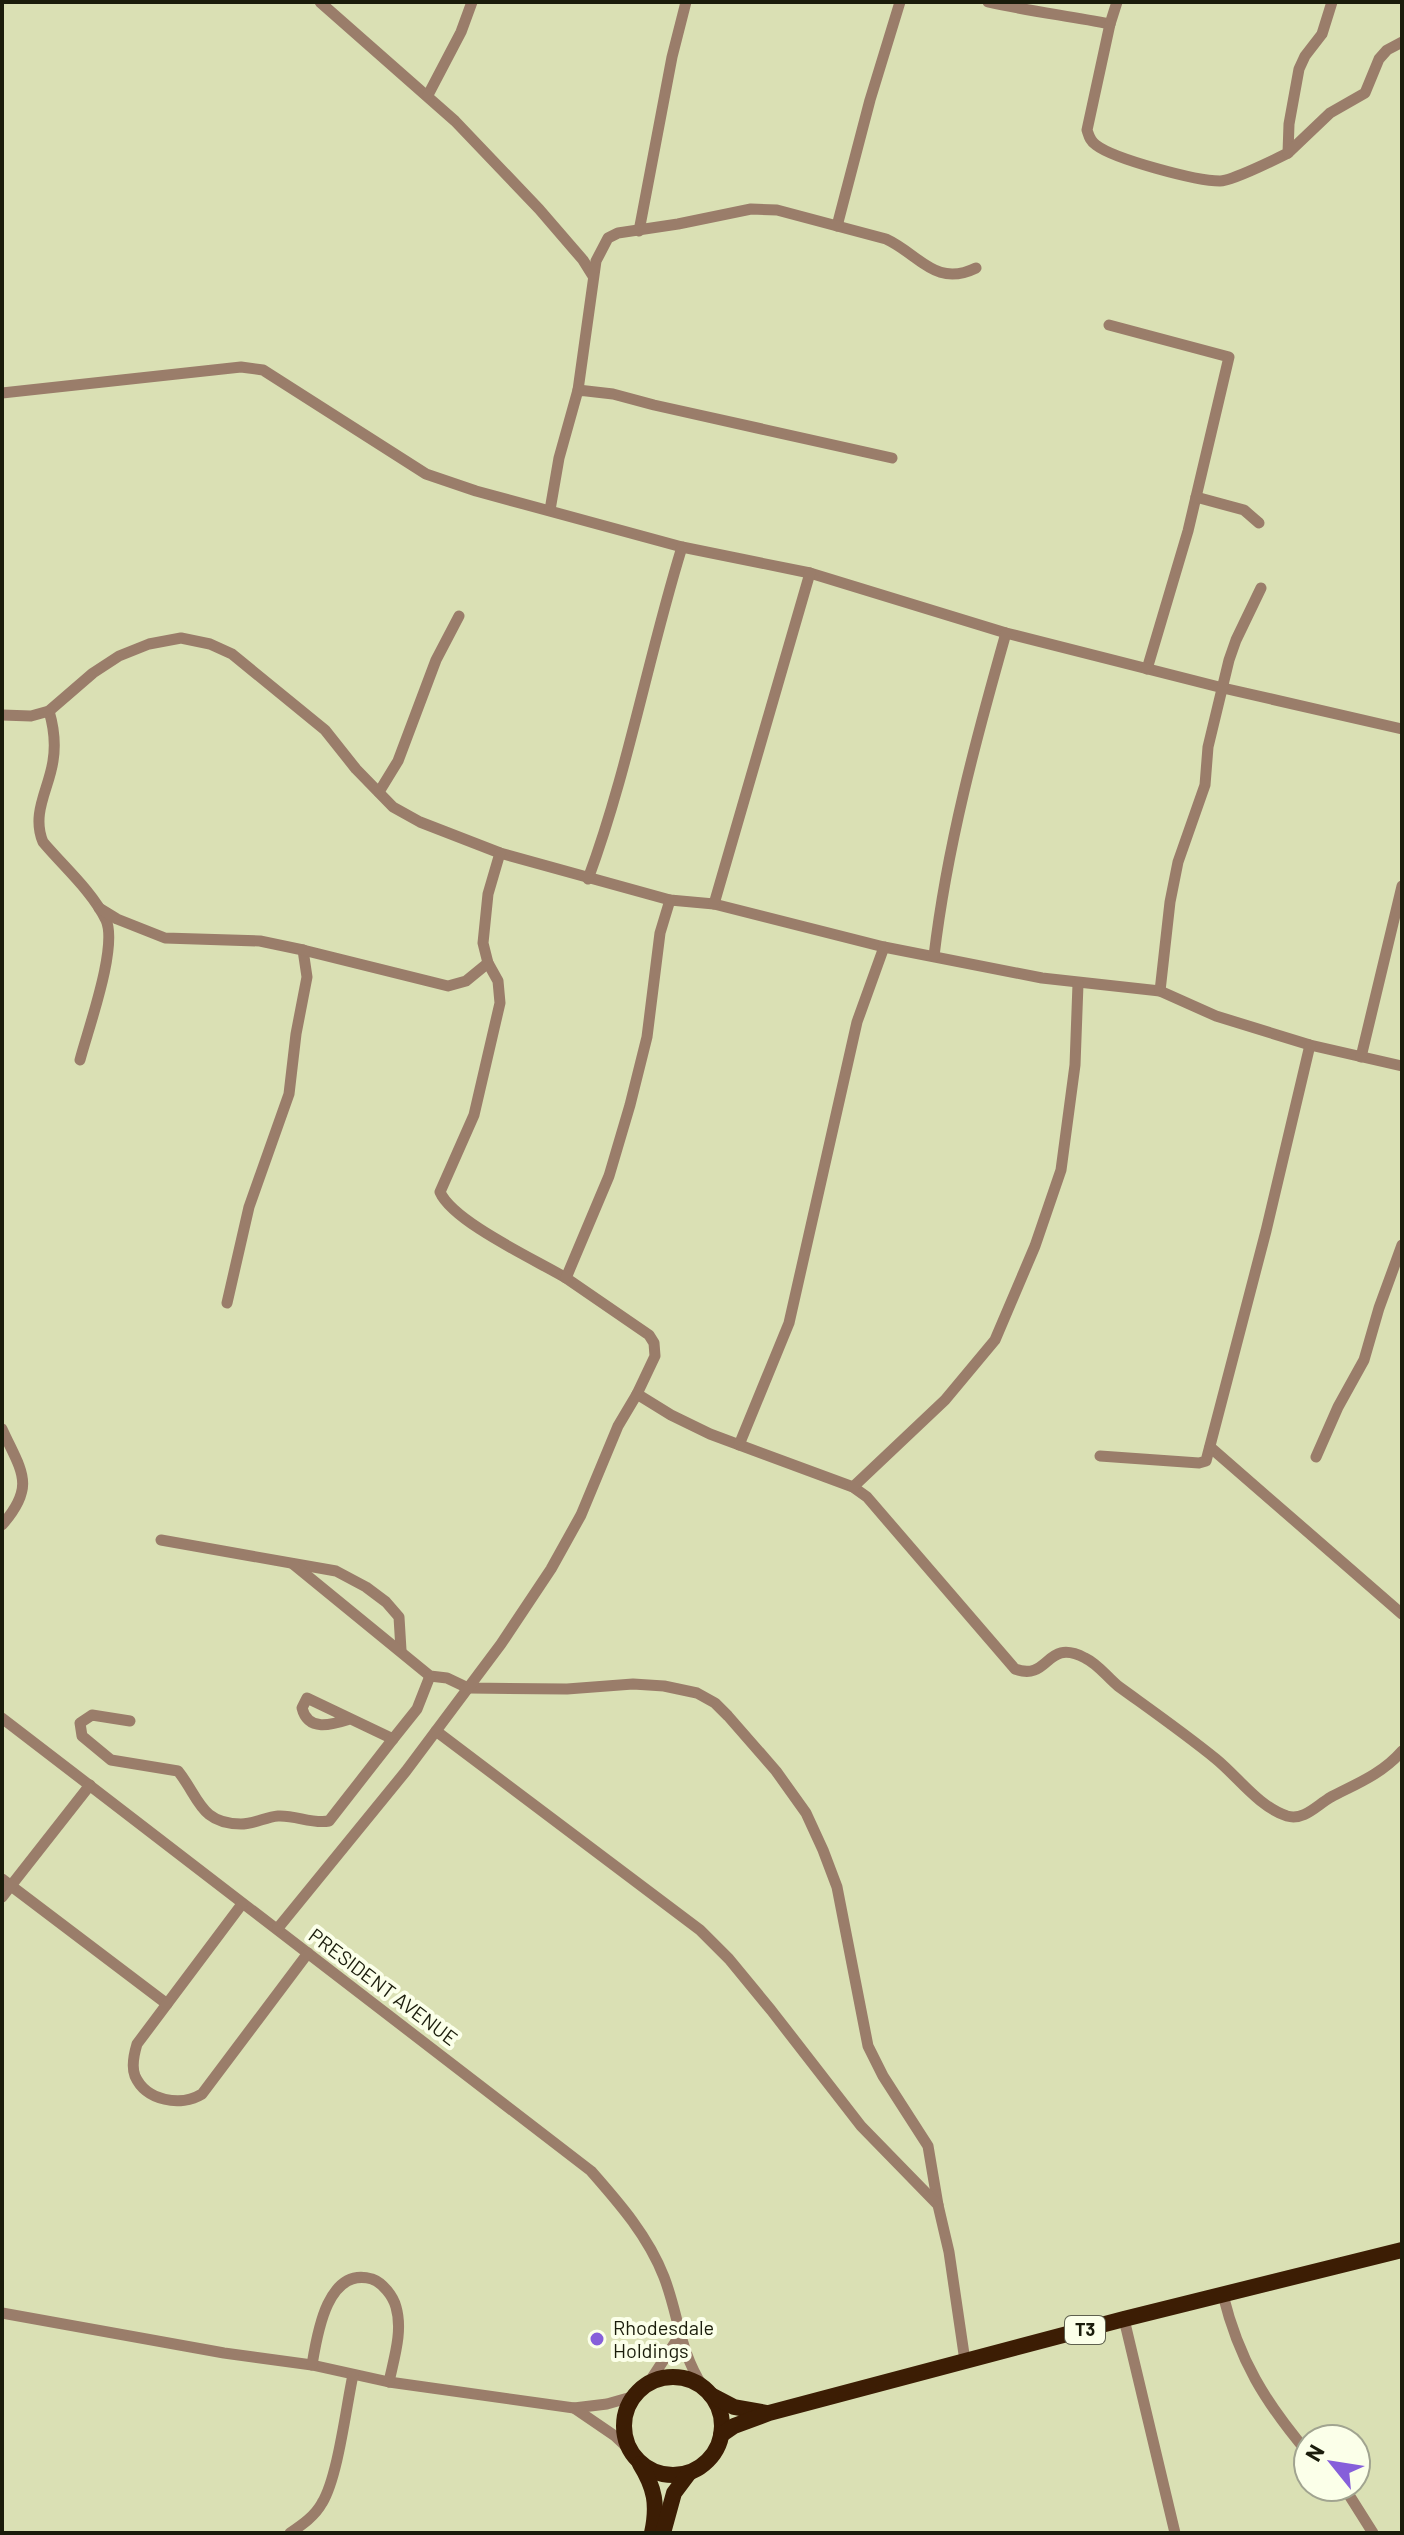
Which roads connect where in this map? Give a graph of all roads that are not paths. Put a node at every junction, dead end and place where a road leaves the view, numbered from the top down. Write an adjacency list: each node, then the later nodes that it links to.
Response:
1 (320, 2): 10 (street)
2 (472, 2): 10 (street)
3 (686, 2): 13 (street)
4 (900, 2): 12 (street)
5 (988, 2): 8 (street)
6 (1117, 2): 8 (street)
7 (1332, 2): 11 (street)
8 (1110, 24): 11 (street)
9 (1402, 42): 11 (street)
10 (428, 95): 15 (street)
11 (1288, 153)
12 (837, 226): 13 (street); 14 (street)
13 (639, 231): 15 (street)
14 (976, 268)
15 (593, 276): 17 (street)
16 (1109, 325): 20 (street)
17 (578, 390): 19 (street); 21 (street)
18 (2, 393): 21 (street)
19 (892, 458)
20 (1196, 497): 22 (street); 28 (street)
21 (550, 510): 23 (street)
22 (1259, 523)
23 (682, 547): 24 (street); 35 (street)
24 (810, 573): 27 (street); 38 (street)
25 (1261, 588): 29 (street)
26 (459, 616): 33 (street)
27 (1006, 633): 28 (street); 42 (street)
28 (1147, 669): 29 (street)
29 (1223, 688): 32 (street); 45 (street)
30 (49, 711): 31 (street); 33 (street); 39 (street)
31 (2, 715)
32 (1402, 729)
33 (379, 792): 34 (street)
34 (500, 853): 35 (street); 43 (street)
35 (588, 879): 37 (street)
36 (1402, 886): 47 (street)
37 (670, 900): 38 (street); 51 (street)
38 (714, 904): 40 (street)
39 (99, 908): 41 (street); 48 (street)
40 (884, 947): 42 (street); 55 (street)
41 (303, 950): 43 (street); 52 (street)
42 (934, 956): 44 (street)
43 (488, 963): 51 (street)
44 (1078, 984): 45 (street); 59 (street)
45 (1160, 991): 46 (street)
46 (1310, 1045): 47 (street); 56 (street)
47 (1361, 1057): 49 (street)
48 (80, 1060)
49 (1402, 1066)
50 (1402, 1245): 58 (street)
51 (566, 1278): 53 (street)
52 (227, 1303)
53 (637, 1394): 55 (street); 66 (street)
54 (2, 1429): 60 (street)
55 (739, 1445): 59 (street)
56 (1210, 1447): 57 (street); 63 (street)
57 (1100, 1456)
58 (1316, 1457)
59 (853, 1487): 72 (street)
60 (2, 1525)
61 (161, 1540): 62 (street)
62 (293, 1564): 64 (street); 64 (street)
63 (1402, 1614)
64 (401, 1650): 65 (street)
65 (430, 1676): 66 (street); 71 (street)
66 (468, 1688): 70 (street); 80 (street)
67 (2, 1718): 73 (street, PRESIDENT AVENUE)
68 (350, 1719): 71 (street)
69 (130, 1721): 71 (street)
70 (436, 1731): 77 (street); 80 (street)
71 (393, 1739)
72 (1402, 1751)
73 (90, 1785): 74 (street); 76 (street, PRESIDENT AVENUE)
74 (7, 1883): 75 (street); 79 (street)
75 (2, 1897)
76 (242, 1904): 77 (street, PRESIDENT AVENUE); 79 (street)
77 (278, 1928): 78 (street, PRESIDENT AVENUE)
78 (308, 1953): 79 (street); 85 (street, PRESIDENT AVENUE)
79 (167, 2004)
80 (938, 2205): 86 (street)
81 (1402, 2250): 82 (highway, T3)
82 (1223, 2295): 84 (highway, T3); 94 (street)
83 (2, 2313): 87 (street)
84 (1124, 2319): 86 (highway, T3); 102 (street)
85 (680, 2335): 90 (street); 91 (street, PRESIDENT AVENUE)
86 (965, 2361): 93 (highway, T3)
87 (312, 2365): 88 (street); 89 (street)
88 (353, 2375): 89 (street); 99 (street)
89 (389, 2382): 92 (street)
90 (642, 2390): 91 (highway, T3); 92 (street); 96 (highway)
91 (707, 2391): 93 (highway, T3); 95 (highway)
92 (574, 2408): 96 (street)
93 (769, 2413): 95 (highway, T3)
94 (1292, 2432)
95 (721, 2435): 97 (highway, T3)
96 (634, 2456): 97 (highway); 100 (highway)
97 (689, 2473): 101 (highway, T3)
98 (1354, 2503): 103 (street)
99 (290, 2533)
100 (652, 2533)
101 (663, 2533)
102 (1175, 2533)
103 (1373, 2533)

